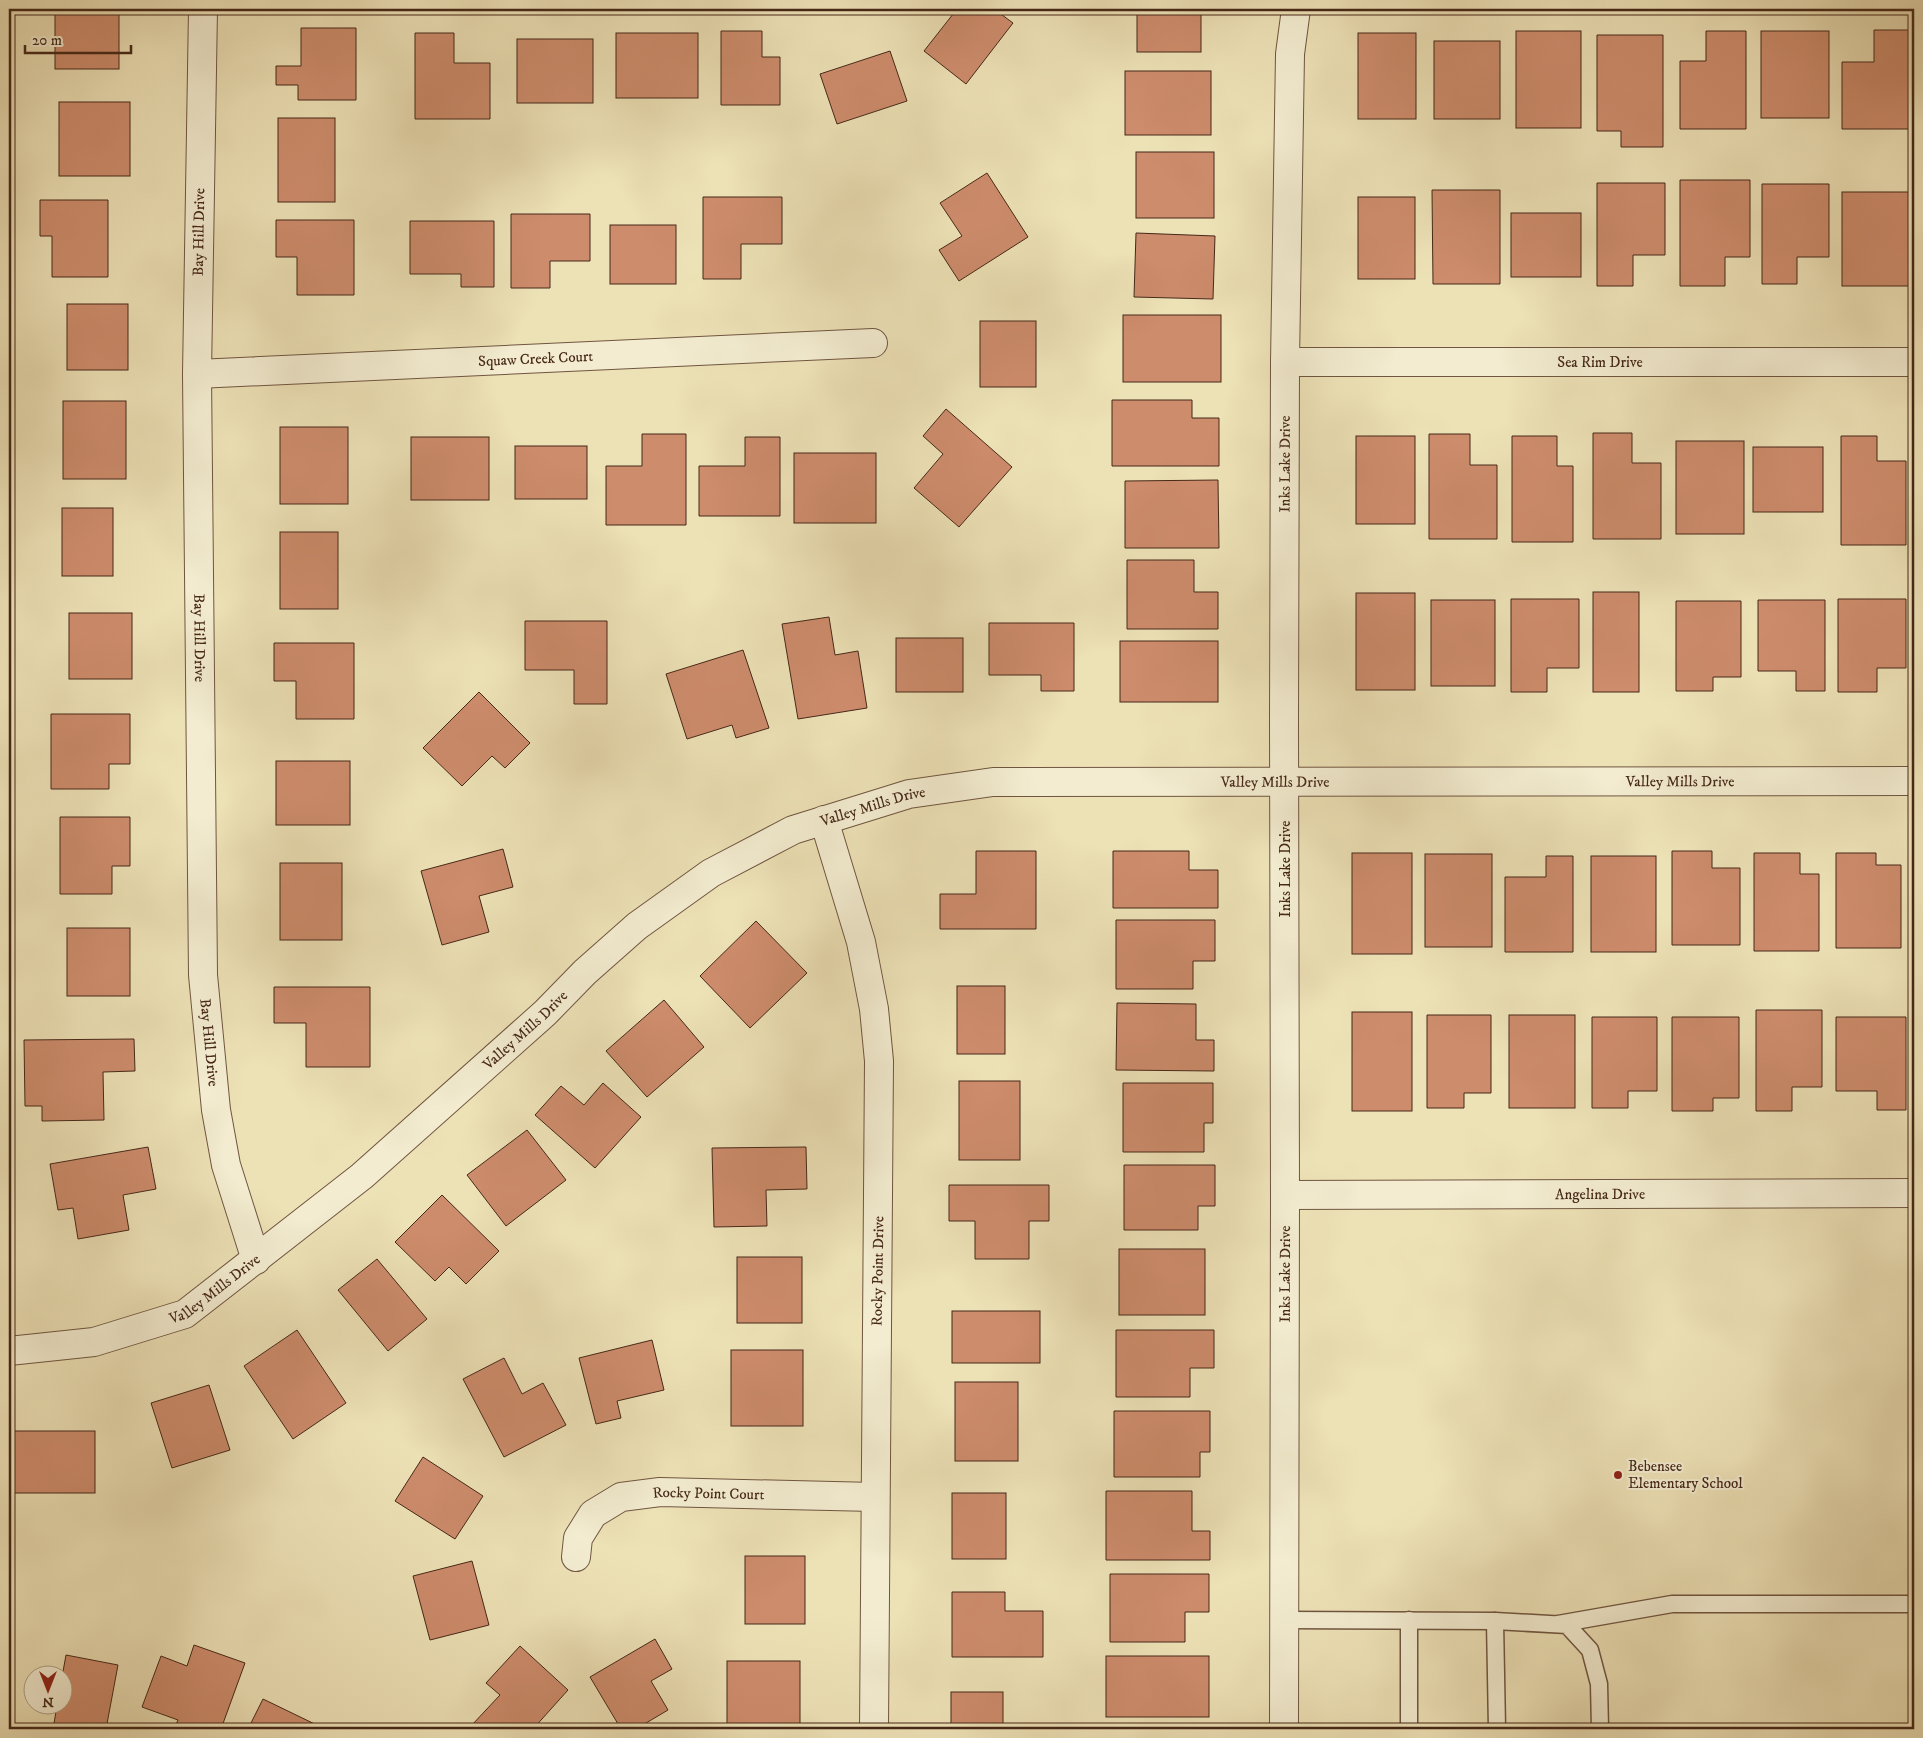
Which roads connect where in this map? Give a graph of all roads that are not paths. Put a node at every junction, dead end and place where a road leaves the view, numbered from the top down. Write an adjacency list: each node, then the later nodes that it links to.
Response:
1 (202, 9): 6 (street, Bay Hill Drive)
2 (1296, 9): 4 (street, Inks Lake Drive)
3 (873, 344): 6 (street, Squaw Creek Court)
4 (1285, 362): 5 (street, Sea Rim Drive); 8 (street, Inks Lake Drive)
5 (1914, 362)
6 (197, 374): 12 (street, Bay Hill Drive)
7 (1914, 781): 8 (street, Valley Mills Drive)
8 (1284, 782): 9 (street, Valley Mills Drive); 11 (street, Inks Lake Drive)
9 (824, 820): 12 (street, Valley Mills Drive); 14 (street, Rocky Point Drive)
10 (1914, 1193): 11 (street, Angelina Drive)
11 (1285, 1195): 17 (street, Inks Lake Drive)
12 (256, 1260): 13 (street, Valley Mills Drive)
13 (9, 1351)
14 (876, 1497): 15 (street, Rocky Point Court); 21 (street, Rocky Point Drive)
15 (576, 1557)
16 (1914, 1604): 20 (lane)
17 (1284, 1620): 18 (lane); 22 (street, Inks Lake Drive)
18 (1408, 1620): 19 (lane); 23 (lane)
19 (1495, 1621): 20 (lane); 24 (lane)
20 (1557, 1625): 25 (lane)
21 (874, 1729)
22 (1284, 1729)
23 (1409, 1729)
24 (1497, 1729)
25 (1600, 1729)

